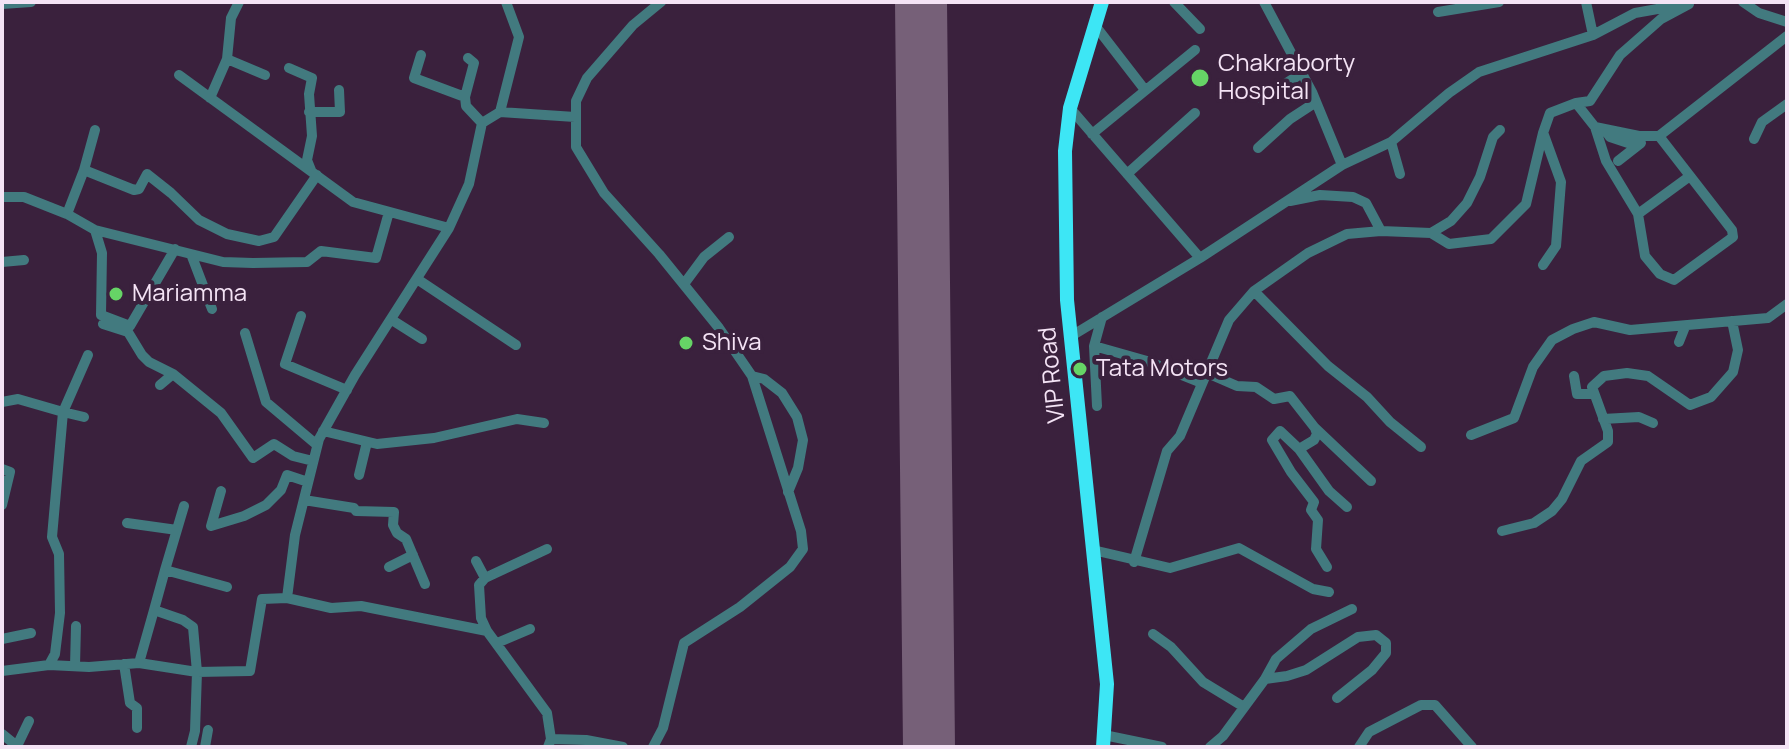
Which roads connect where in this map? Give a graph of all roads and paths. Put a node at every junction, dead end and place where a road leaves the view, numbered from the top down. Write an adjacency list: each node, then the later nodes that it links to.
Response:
1 (31, 2): 12 (street)
2 (239, 2): 22 (street)
3 (506, 2): 37 (street)
4 (661, 2): 39 (street)
5 (1102, 2): 15 (highway, VIP Road)
6 (1174, 2): 16 (street)
7 (1264, 2): 24 (street)
8 (1499, 2): 13 (street)
9 (1586, 2): 17 (street)
10 (1743, 2): 14 (street)
11 (1690, 3): 17 (street); 33 (street)
12 (2, 4)
13 (1438, 12)
14 (1787, 22)
15 (1094, 24): 28 (street); 35 (highway, VIP Road)
16 (1200, 29)
17 (1593, 35): 48 (street)
18 (1787, 36): 46 (street)
19 (1195, 50): 28 (street)
20 (421, 55): 29 (street)
21 (468, 58): 29 (street)
22 (227, 59): 26 (street); 30 (street)
23 (289, 68): 36 (street)
24 (1302, 73): 31 (street); 32 (street)
25 (179, 75): 30 (street)
26 (265, 75)
27 (339, 90): 36 (street)
28 (1145, 90): 45 (street)
29 (465, 97): 40 (street)
30 (210, 98): 53 (street)
31 (1262, 99)
32 (1316, 102): 49 (street); 51 (street)
33 (1576, 103): 41 (street); 44 (street)
34 (1787, 104): 47 (street)
35 (1070, 108): 45 (street); 85 (highway, VIP Road)
36 (309, 112): 53 (street)
37 (500, 112): 39 (street); 40 (street)
38 (1195, 113): 54 (street)
39 (575, 117): 74 (street)
40 (482, 123): 62 (street)
41 (1599, 128): 46 (street); 50 (street); 61 (street)
42 (95, 130): 52 (street)
43 (1500, 130): 65 (street)
44 (1543, 133): 65 (street); 72 (street)
45 (1092, 134): 54 (street)
46 (1659, 136): 56 (street)
47 (1754, 139)
48 (1391, 142): 51 (street); 55 (street)
49 (1258, 148)
50 (1618, 161)
51 (1342, 165): 58 (street)
52 (84, 170): 53 (street); 60 (street)
53 (314, 174): 59 (street)
54 (1127, 174): 69 (street)
55 (1400, 174)
56 (1690, 176): 61 (street); 61 (street)
57 (2, 197): 60 (street)
58 (1284, 203): 64 (street); 69 (street)
59 (389, 212): 62 (street); 68 (street)
60 (67, 214): 63 (street)
61 (1638, 214)
62 (449, 228): 73 (street)
63 (95, 230): 67 (street); 67 (street)
64 (1381, 231): 65 (street); 75 (street)
65 (1431, 233)
66 (729, 237): 74 (street)
67 (175, 249): 68 (street)
68 (191, 254): 77 (street)
69 (1200, 258): 79 (street)
70 (24, 260): 71 (street)
71 (2, 262)
72 (1543, 265)
73 (417, 279): 80 (street); 88 (street)
74 (684, 284): 92 (street)
75 (1254, 291): 94 (street); 110 (street)
76 (1787, 304): 81 (street)
77 (212, 309)
78 (301, 316): 96 (street)
79 (1102, 317): 85 (street); 89 (street)
80 (392, 320): 86 (street); 96 (street)
81 (1732, 321): 83 (street); 97 (street)
82 (103, 324): 91 (street)
83 (1685, 327): 87 (street); 107 (street)
84 (245, 333): 109 (street)
85 (1073, 335): 127 (highway, VIP Road)
86 (422, 339)
87 (1679, 342)
88 (516, 345)
89 (1094, 346): 94 (street); 99 (street)
90 (88, 355): 100 (street)
91 (173, 374): 95 (street); 112 (street)
92 (752, 376): 118 (street); 118 (street)
93 (1574, 376): 97 (street)
94 (1204, 378): 105 (street); 130 (street)
95 (160, 385)
96 (347, 390): 106 (street)
97 (1594, 394): 102 (street)
98 (2, 402): 100 (street)
99 (1097, 406)
100 (63, 412): 101 (street); 150 (street)
101 (84, 417)
102 (1603, 419): 104 (street); 125 (street)
103 (544, 423): 108 (street)
104 (1653, 423)
105 (1315, 428): 111 (street); 115 (street)
106 (323, 431): 108 (street); 109 (street)
107 (1471, 435)
108 (367, 442): 114 (street)
109 (317, 445): 112 (street)
110 (1421, 447)
111 (1299, 449): 122 (street); 132 (street)
112 (313, 461): 116 (street)
113 (2, 469): 120 (street)
114 (359, 475)
115 (1371, 481)
116 (308, 482): 117 (street); 119 (street)
117 (221, 491)
118 (788, 493): 167 (street)
119 (304, 500): 128 (street); 138 (street)
120 (2, 505)
121 (184, 506): 124 (street)
122 (1347, 507)
123 (127, 523): 124 (street)
124 (177, 530): 133 (street)
125 (1502, 531)
126 (547, 549): 134 (street)
127 (1093, 550): 130 (street); 161 (highway, VIP Road)
128 (413, 555): 131 (street); 135 (street)
129 (476, 561): 134 (street)
130 (1134, 562): 137 (street)
131 (389, 567)
132 (1327, 567)
133 (165, 570): 136 (street); 140 (street)
134 (485, 578): 143 (street)
135 (425, 584)
136 (227, 587)
137 (1329, 592)
138 (287, 598): 143 (street); 153 (street)
139 (1352, 609): 154 (street)
140 (154, 610): 148 (street); 153 (street)
141 (76, 626): 151 (street)
142 (530, 629): 147 (street)
143 (487, 631): 147 (street)
144 (31, 633): 146 (street)
145 (1153, 634): 156 (street)
146 (2, 639)
147 (497, 643): 162 (street)
148 (139, 663): 149 (street); 153 (street)
149 (124, 664): 151 (street); 158 (street)
150 (49, 665): 151 (street); 152 (street)
151 (75, 666)
152 (2, 671)
153 (197, 672): 164 (street)
154 (1265, 679): 155 (street); 156 (street)
155 (1337, 698)
156 (1244, 707): 169 (street)
157 (29, 721): 163 (street)
158 (137, 728)
159 (208, 730): 165 (street)
160 (2, 734): 163 (street)
161 (1103, 741): 168 (street)
162 (550, 743): 166 (street)
163 (18, 747)
164 (191, 747)
165 (205, 747)
166 (623, 747)
167 (653, 747)
168 (1162, 747)
169 (1210, 747)
170 (1359, 747): 171 (street)
171 (1472, 747)

